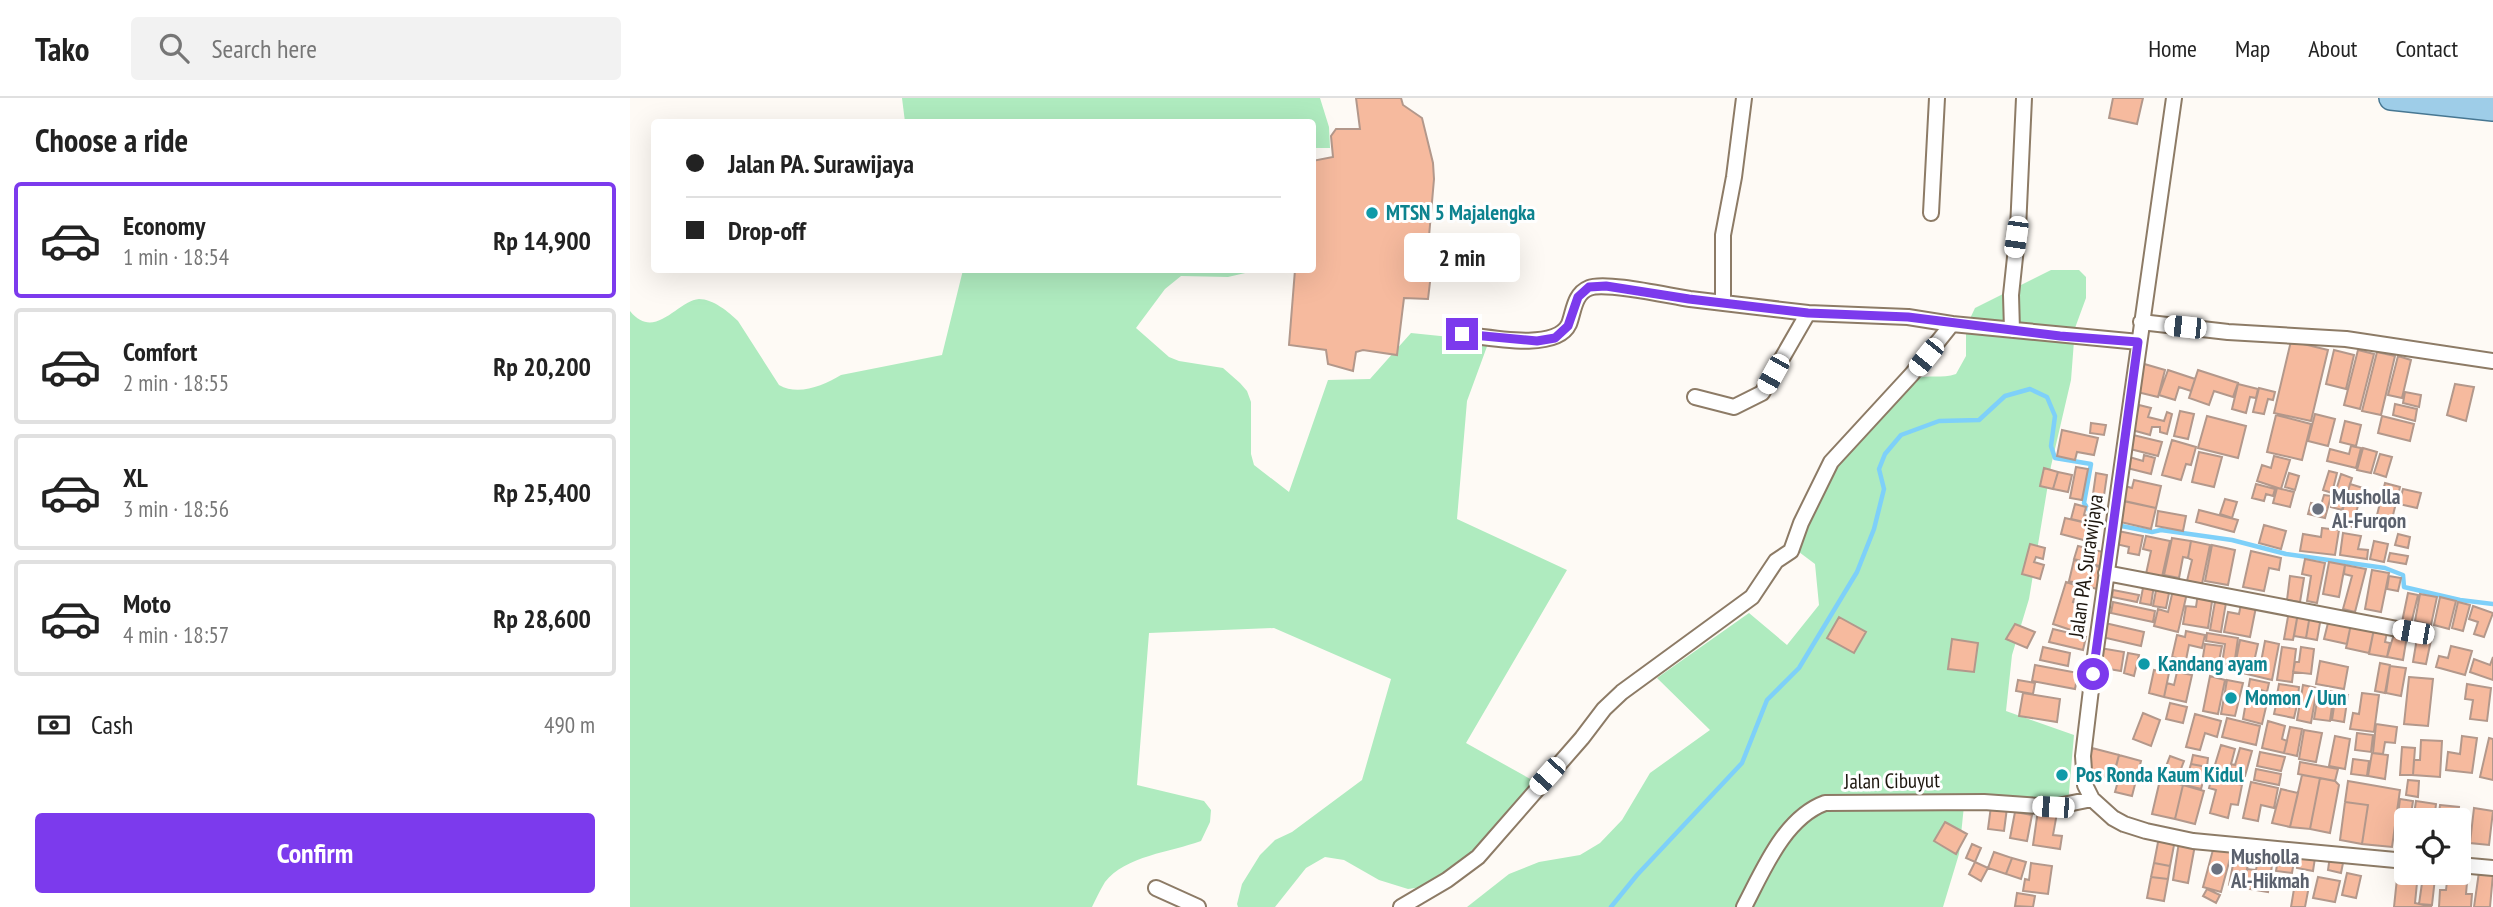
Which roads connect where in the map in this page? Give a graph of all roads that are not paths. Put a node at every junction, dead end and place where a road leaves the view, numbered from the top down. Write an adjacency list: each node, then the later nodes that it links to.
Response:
1 (1744, 98): 8 (street)
2 (1937, 98): 7 (street)
3 (2024, 98): 12 (street)
4 (2174, 98): 10 (street, Jalan PA. Surawijaya)
5 (2391, 98): 6 (main road)
6 (2493, 109)
7 (1931, 213)
8 (1723, 302): 9 (street); 13 (street)
9 (1808, 313): 11 (street); 16 (street)
10 (2141, 323): 14 (street, Jalan PA. Surawijaya); 15 (street)
11 (1952, 324): 12 (street); 25 (street)
12 (2012, 330): 14 (street)
13 (1462, 334)
14 (2138, 342): 17 (street, Jalan PA. Surawijaya)
15 (2493, 361)
16 (1695, 397)
17 (2106, 573): 18 (street); 19 (street, Jalan PA. Surawijaya)
18 (2413, 632)
19 (2092, 799): 20 (street); 26 (street, Jalan Cibuyut)
20 (2394, 860)
21 (2471, 866): 22 (street)
22 (2493, 868)
23 (1156, 888): 24 (street)
24 (1198, 907)
25 (1401, 907)
26 (1744, 907)

